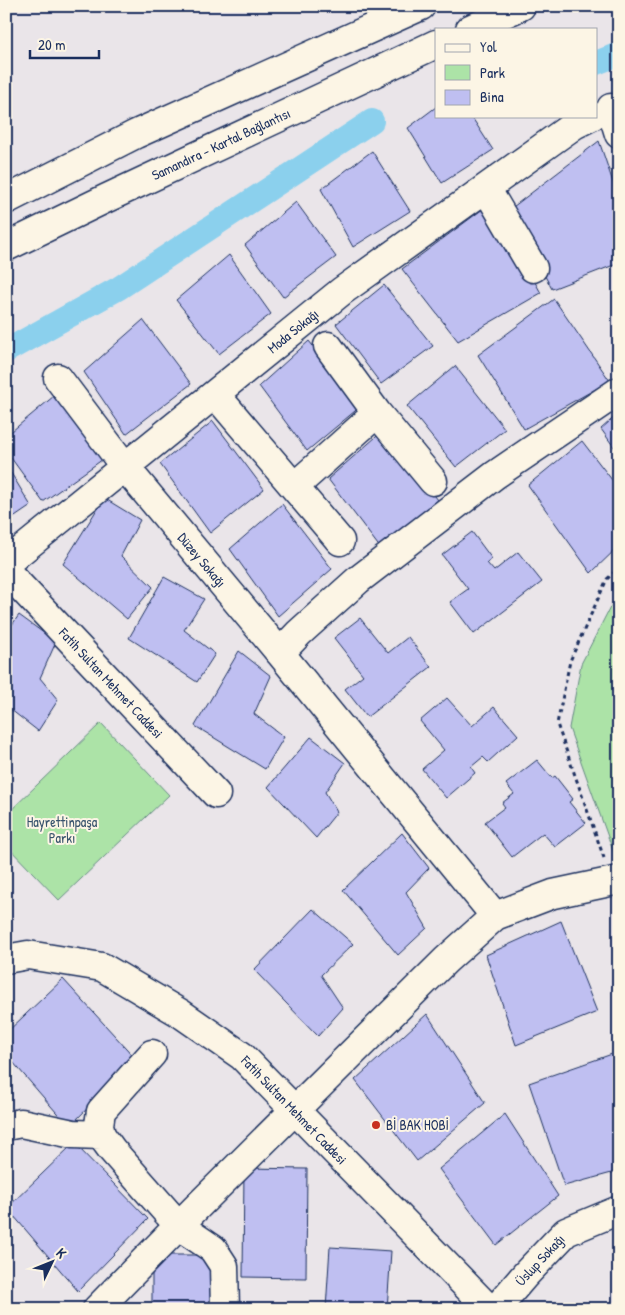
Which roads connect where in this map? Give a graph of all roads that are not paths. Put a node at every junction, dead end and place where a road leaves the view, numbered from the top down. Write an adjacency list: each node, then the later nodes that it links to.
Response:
1 (421, 6): 9 (main road)
2 (522, 6): 3 (main road)
3 (472, 28)
4 (435, 44): 10 (main road, Samandıra - Kartal Bağlantısı)
5 (604, 111): 7 (main road)
6 (589, 118): 8 (main road, Moda Sokağı)
7 (619, 134)
8 (486, 188): 11 (main road); 15 (main road, Moda Sokağı)
9 (6, 200)
10 (6, 247)
11 (533, 268)
12 (328, 346): 16 (main road)
13 (58, 378): 17 (main road, Düzey Sokağı)
14 (619, 390): 23 (main road)
15 (215, 394): 17 (main road, Moda Sokağı); 19 (main road)
16 (377, 413): 18 (main road); 19 (main road)
17 (125, 467): 21 (main road, Moda Sokağı); 23 (main road, Düzey Sokağı)
18 (433, 481)
19 (294, 487): 20 (main road)
20 (340, 541)
21 (6, 563)
22 (6, 571): 24 (main road, Fatih Sultan Mehmet Caddesi)
23 (280, 653): 26 (main road, Düzey Sokağı)
24 (216, 794)
25 (615, 880): 26 (main road)
26 (495, 916): 29 (main road)
27 (6, 959): 29 (main road, Fatih Sultan Mehmet Caddesi)
28 (152, 1054): 31 (main road)
29 (295, 1111): 33 (main road); 36 (main road, Fatih Sultan Mehmet Caddesi)
30 (6, 1126): 31 (main road)
31 (101, 1135): 33 (main road)
32 (619, 1210): 37 (main road, Üslup Sokağı)
33 (179, 1226): 34 (main road); 35 (main road)
34 (98, 1309)
35 (225, 1309)
36 (489, 1309)
37 (496, 1309)

